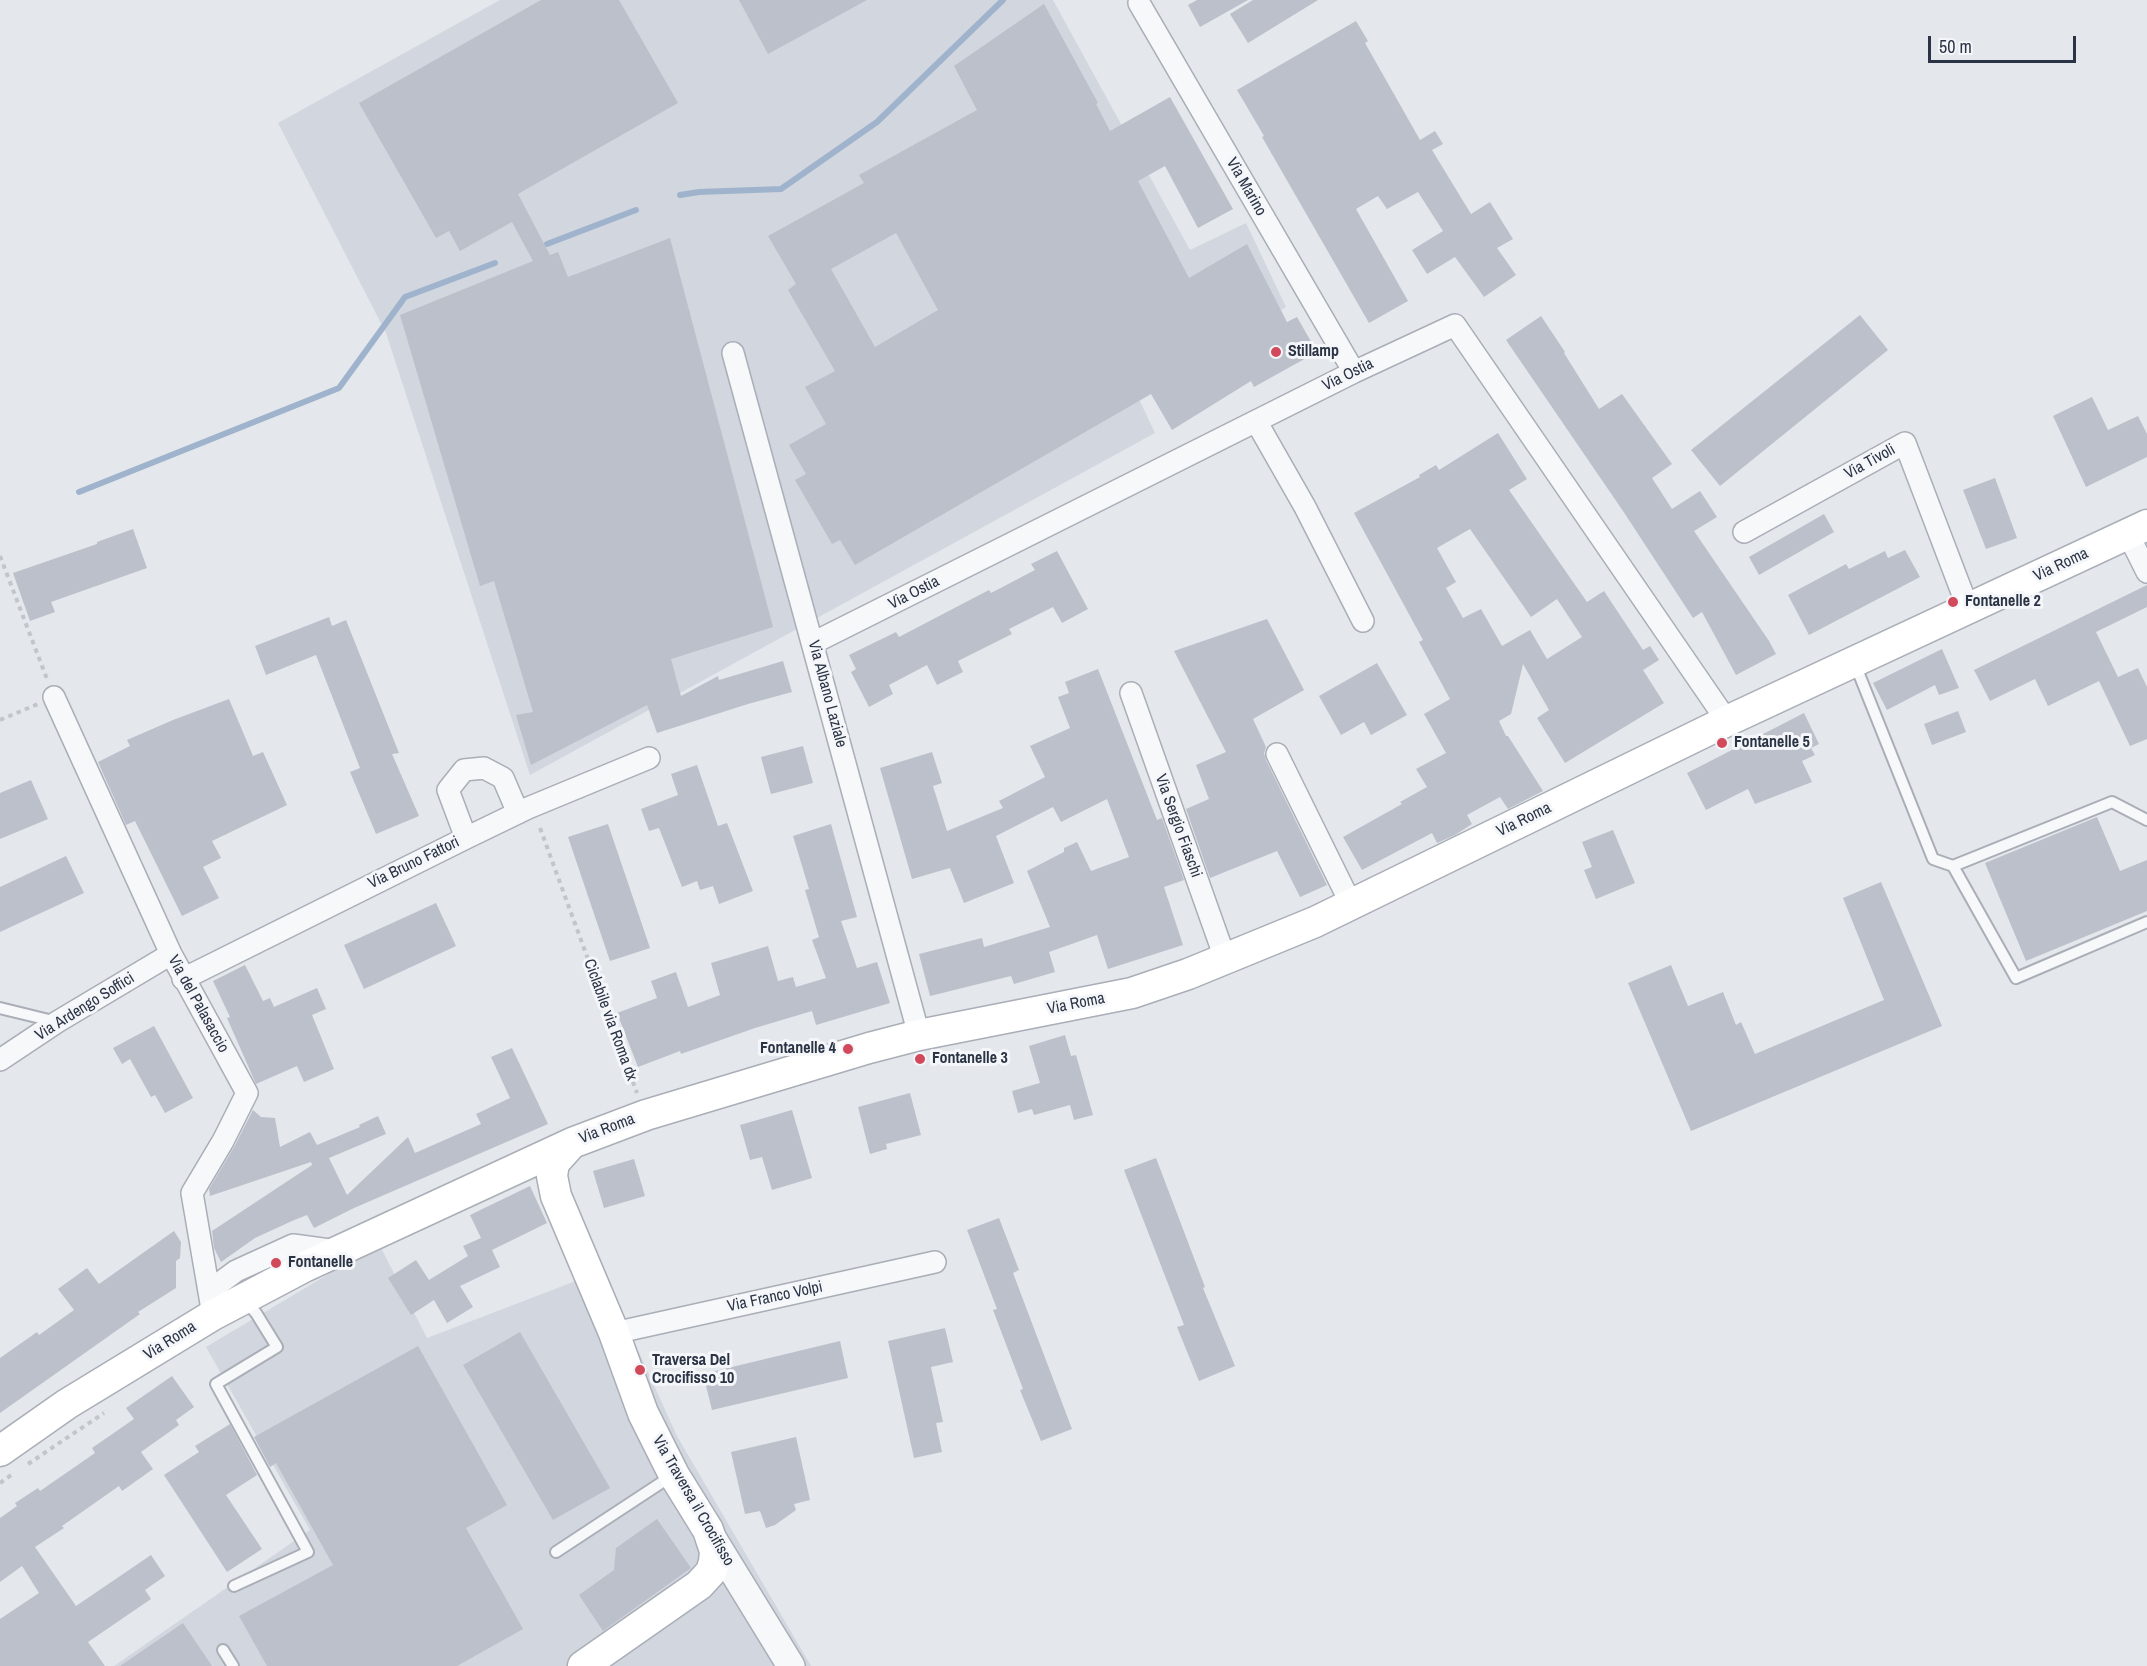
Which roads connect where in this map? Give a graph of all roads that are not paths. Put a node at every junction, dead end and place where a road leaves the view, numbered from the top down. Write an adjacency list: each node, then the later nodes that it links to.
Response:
1 (1139, 3): 3 (street, Via Marino)
2 (733, 353): 10 (street, Via Albano Laziale)
3 (1354, 372): 4 (street, Via Ostia); 14 (street, Via Ostia)
4 (1256, 421): 9 (street); 10 (street, Via Ostia)
5 (2137, 529): 7 (street); 8 (main road, Via Roma)
6 (1744, 532): 8 (street, Via Tivoli)
7 (2147, 572)
8 (1968, 608): 11 (main road, Via Roma)
9 (1363, 621)
10 (813, 644): 28 (street, Via Albano Laziale)
11 (1853, 661): 14 (main road, Via Roma); 20 (lane)
12 (1131, 693): 24 (street, Via Sergio Fiaschi)
13 (54, 697): 23 (street, Via del Palasaccio)
14 (1727, 721): 21 (main road, Via Roma)
15 (1277, 754): 21 (street)
16 (649, 758): 17 (street, Via Bruno Fattori)
17 (518, 813): 19 (street, Via Bruno Fattori); 19 (street)
18 (2147, 820): 20 (lane)
19 (466, 838): 25 (street, Via Bruno Fattori)
20 (1953, 866): 22 (lane)
21 (1351, 904): 24 (main road, Via Roma)
22 (2147, 922)
23 (171, 954): 25 (street, Via del Palasaccio); 27 (street, Via Ardengo Soffici)
24 (1225, 958): 28 (main road, Via Roma)
25 (183, 979): 36 (street, Via del Palasaccio)
26 (0, 1008): 27 (lane)
27 (57, 1022): 29 (street, Via Ardengo Soffici)
28 (919, 1035): 30 (main road, Via Roma)
29 (0, 1060)
30 (572, 1143): 31 (main road, Via Roma); 32 (main road, Via Traversa il Crocifisso)
31 (505, 1174): 32 (main road, Via Traversa il Crocifisso); 33 (main road, Via Roma)
32 (556, 1196): 37 (main road, Via Traversa il Crocifisso)
33 (340, 1251): 35 (main road, Via Roma); 36 (street)
34 (935, 1262): 37 (street, Via Franco Volpi)
35 (244, 1299): 36 (main road, Via Roma); 43 (lane)
36 (211, 1303): 38 (main road, Via Roma)
37 (614, 1333): 39 (main road, Via Traversa il Crocifisso)
38 (0, 1451)
39 (674, 1475): 40 (main road, Via Traversa il Crocifisso); 41 (lane)
40 (708, 1530): 42 (main road); 44 (street, Via Traversa il Crocifisso)
41 (556, 1552)
42 (699, 1585): 44 (street); 47 (main road)
43 (234, 1586)
44 (752, 1604): 48 (street, Via Traversa il Crocifisso)
45 (223, 1650): 46 (lane)
46 (233, 1666)
47 (583, 1666)
48 (791, 1666)

